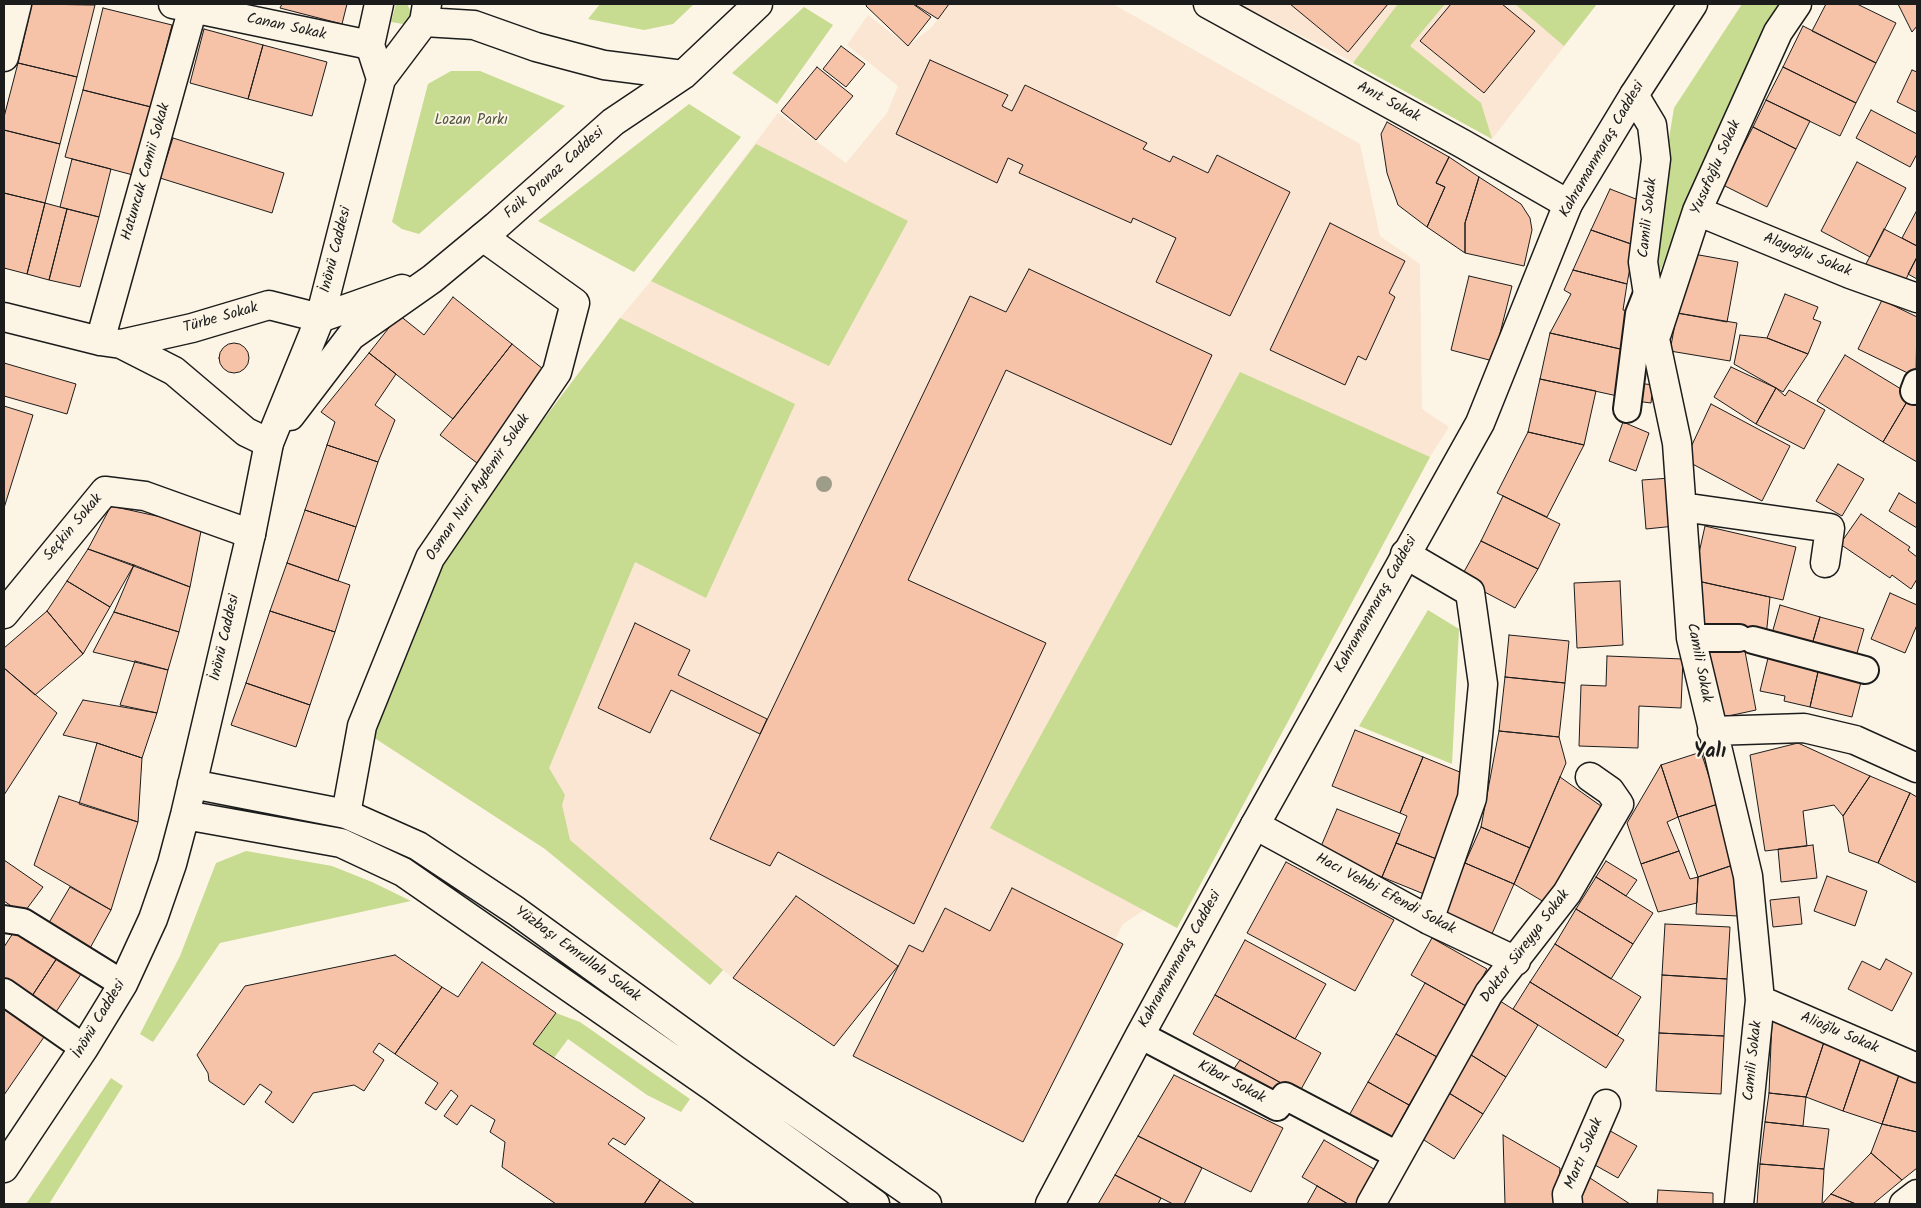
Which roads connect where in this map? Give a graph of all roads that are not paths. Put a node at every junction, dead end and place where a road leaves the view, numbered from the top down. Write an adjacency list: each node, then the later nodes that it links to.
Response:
1 (17, 4): 10 (street)
2 (379, 4): 9 (street)
3 (758, 4): 11 (street, Faik Dranaz Caddesi)
4 (1208, 4): 14 (street, Anıt Sokak)
5 (1693, 4): 13 (street, Kahramanmaraş Caddesi)
6 (1797, 4): 15 (street, Yusufoğlu Sokak)
7 (186, 5): 9 (street, Canan Sokak); 23 (street, Hatuncuk Camii Sokak)
8 (426, 13): 11 (street); 12 (street, İnönü Caddesi)
9 (370, 45): 12 (street)
10 (4, 57)
11 (683, 75): 16 (street, Faik Dranaz Caddesi)
12 (382, 79): 21 (street, İnönü Caddesi)
13 (1634, 95): 14 (street, Kahramanmaraş Caddesi); 18 (street, Camili Sokak)
14 (1568, 204): 28 (street, Kahramanmaraş Caddesi)
15 (1697, 211): 19 (street, Alayoğlu Sokak); 22 (street, Yusufoğlu Sokak)
16 (483, 237): 17 (street, Faik Dranaz Caddesi); 37 (street, Osman Nuri Aydemir Sokak)
17 (432, 279): 21 (street, Faik Dranaz Caddesi); 25 (street, Faik Dranaz Caddesi)
18 (1648, 292): 22 (street, Camili Sokak); 24 (street)
19 (1917, 298)
20 (4, 317): 23 (street, Türbe Sokak)
21 (320, 318): 23 (street, Türbe Sokak); 25 (street, İnönü Caddesi)
22 (1655, 339): 26 (street, Camili Sokak)
23 (111, 343): 25 (street, Türbe Sokak)
24 (1627, 409)
25 (269, 442): 27 (street, İnönü Caddesi)
26 (1682, 507): 29 (street); 33 (street, Camili Sokak)
27 (251, 534): 30 (street, Seçkin Sokak); 36 (street, İnönü Caddesi)
28 (1405, 554): 39 (street, Kahramanmaraş Caddesi); 41 (street)
29 (1825, 563)
30 (4, 614)
31 (1705, 638): 32 (street)
32 (1865, 670)
33 (1712, 731): 34 (street); 45 (street, Camili Sokak)
34 (1917, 768)
35 (1590, 777): 42 (street, Doktor Süreyya Sokak)
36 (192, 784): 37 (street, Yüzbaşı Emrullah Sokak); 38 (street, İnönü Caddesi)
37 (346, 814): 54 (street, Yüzbaşı Emrullah Sokak)
38 (185, 815): 43 (street, İnönü Caddesi); 53 (street, Yüzbaşı Emrullah Sokak)
39 (1255, 825): 41 (street, Hacı Vehbi Efendi Sokak); 46 (street, Kahramanmaraş Caddesi)
40 (4, 919): 43 (street)
41 (1429, 920): 42 (street, Hacı Vehbi Efendi Sokak)
42 (1516, 962): 50 (street, Doktor Süreyya Sokak)
43 (123, 984): 47 (street, İnönü Caddesi)
44 (4, 992): 47 (street)
45 (1760, 1000): 48 (street, Alioğlu Sokak); 58 (street, Camili Sokak)
46 (1140, 1035): 50 (street, Kibar Sokak); 55 (street, Kahramanmaraş Caddesi)
47 (84, 1048): 51 (street, İnönü Caddesi)
48 (1917, 1068)
49 (1606, 1104): 57 (street, Martı Sokak)
50 (1397, 1155): 56 (street, Doktor Süreyya Sokak)
51 (4, 1168)
52 (1917, 1194): 59 (street)
53 (875, 1204)
54 (927, 1204)
55 (1050, 1204)
56 (1371, 1204)
57 (1568, 1204)
58 (1739, 1204)
59 (1904, 1204)

